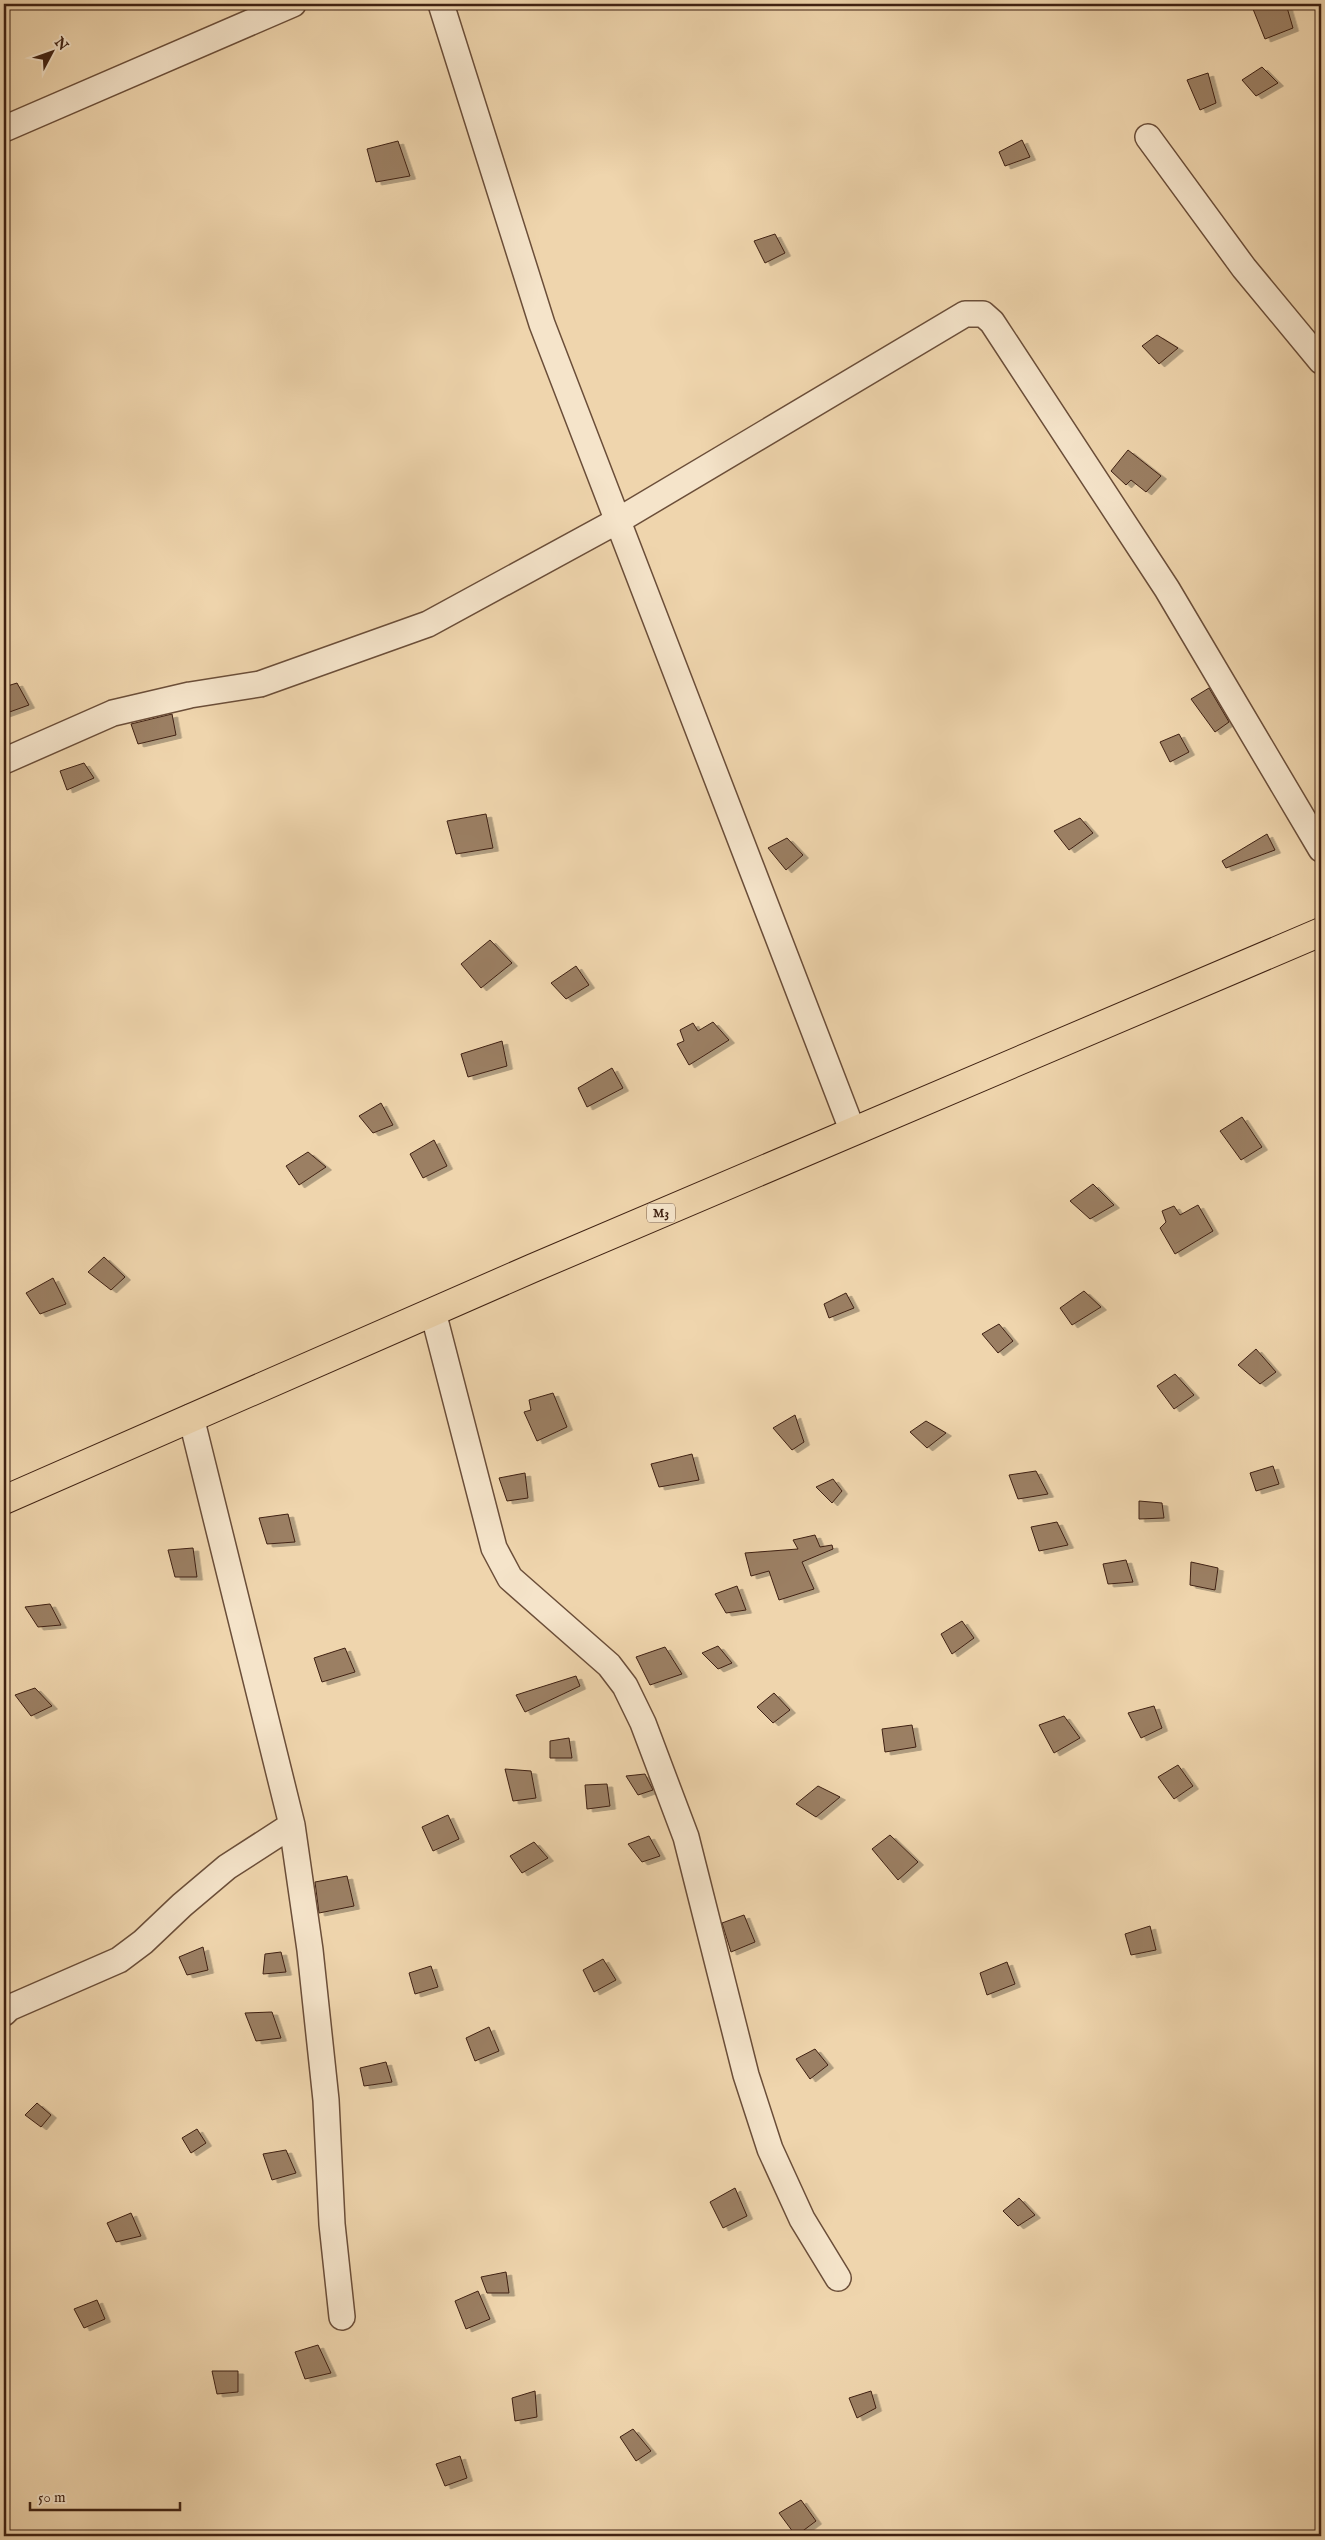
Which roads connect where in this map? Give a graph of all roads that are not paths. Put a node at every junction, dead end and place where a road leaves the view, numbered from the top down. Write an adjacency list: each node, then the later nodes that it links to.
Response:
1 (293, 4): 3 (street)
2 (441, 4): 6 (street)
3 (4, 129)
4 (1148, 137): 5 (street)
5 (1321, 361)
6 (619, 520): 7 (street); 8 (street); 10 (street)
7 (4, 761)
8 (1321, 849)
9 (1321, 932): 10 (main road, M3)
10 (853, 1132): 11 (main road, M3)
11 (434, 1312): 12 (main road, M3); 16 (street)
12 (191, 1417): 13 (main road, M3); 14 (street)
13 (4, 1500)
14 (292, 1825): 15 (street); 17 (street)
15 (4, 2013)
16 (838, 2278)
17 (342, 2317)

